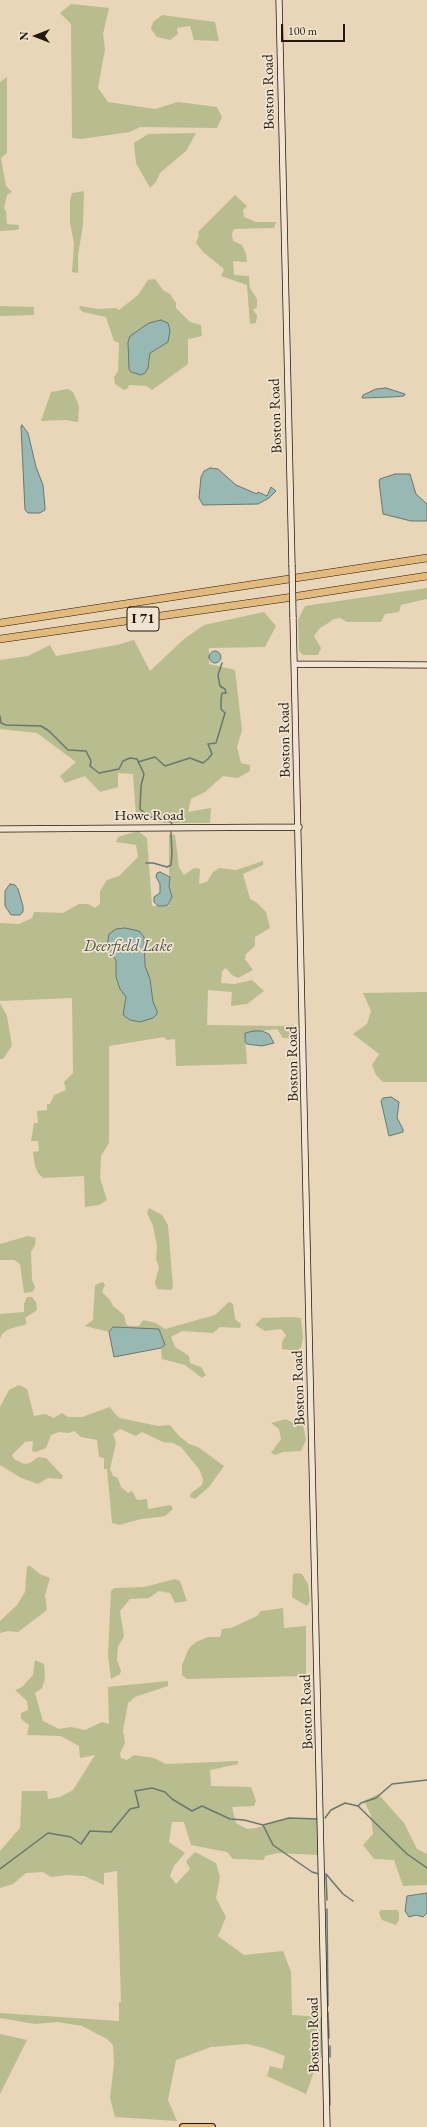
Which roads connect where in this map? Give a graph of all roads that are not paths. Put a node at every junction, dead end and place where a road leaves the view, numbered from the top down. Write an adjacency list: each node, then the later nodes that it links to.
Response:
1 (279, 0): 6 (street, Boston Road, bridge)
2 (427, 558): 4 (highway, I 71)
3 (427, 576): 5 (highway, I 71)
4 (0, 623)
5 (0, 639)
6 (295, 664): 7 (street); 8 (street, Boston Road)
7 (427, 665)
8 (299, 827): 9 (street, Howe Road); 12 (street, Boston Road)
9 (0, 829)
10 (183, 2127): 11 (main road)
11 (212, 2127)
12 (327, 2127)

